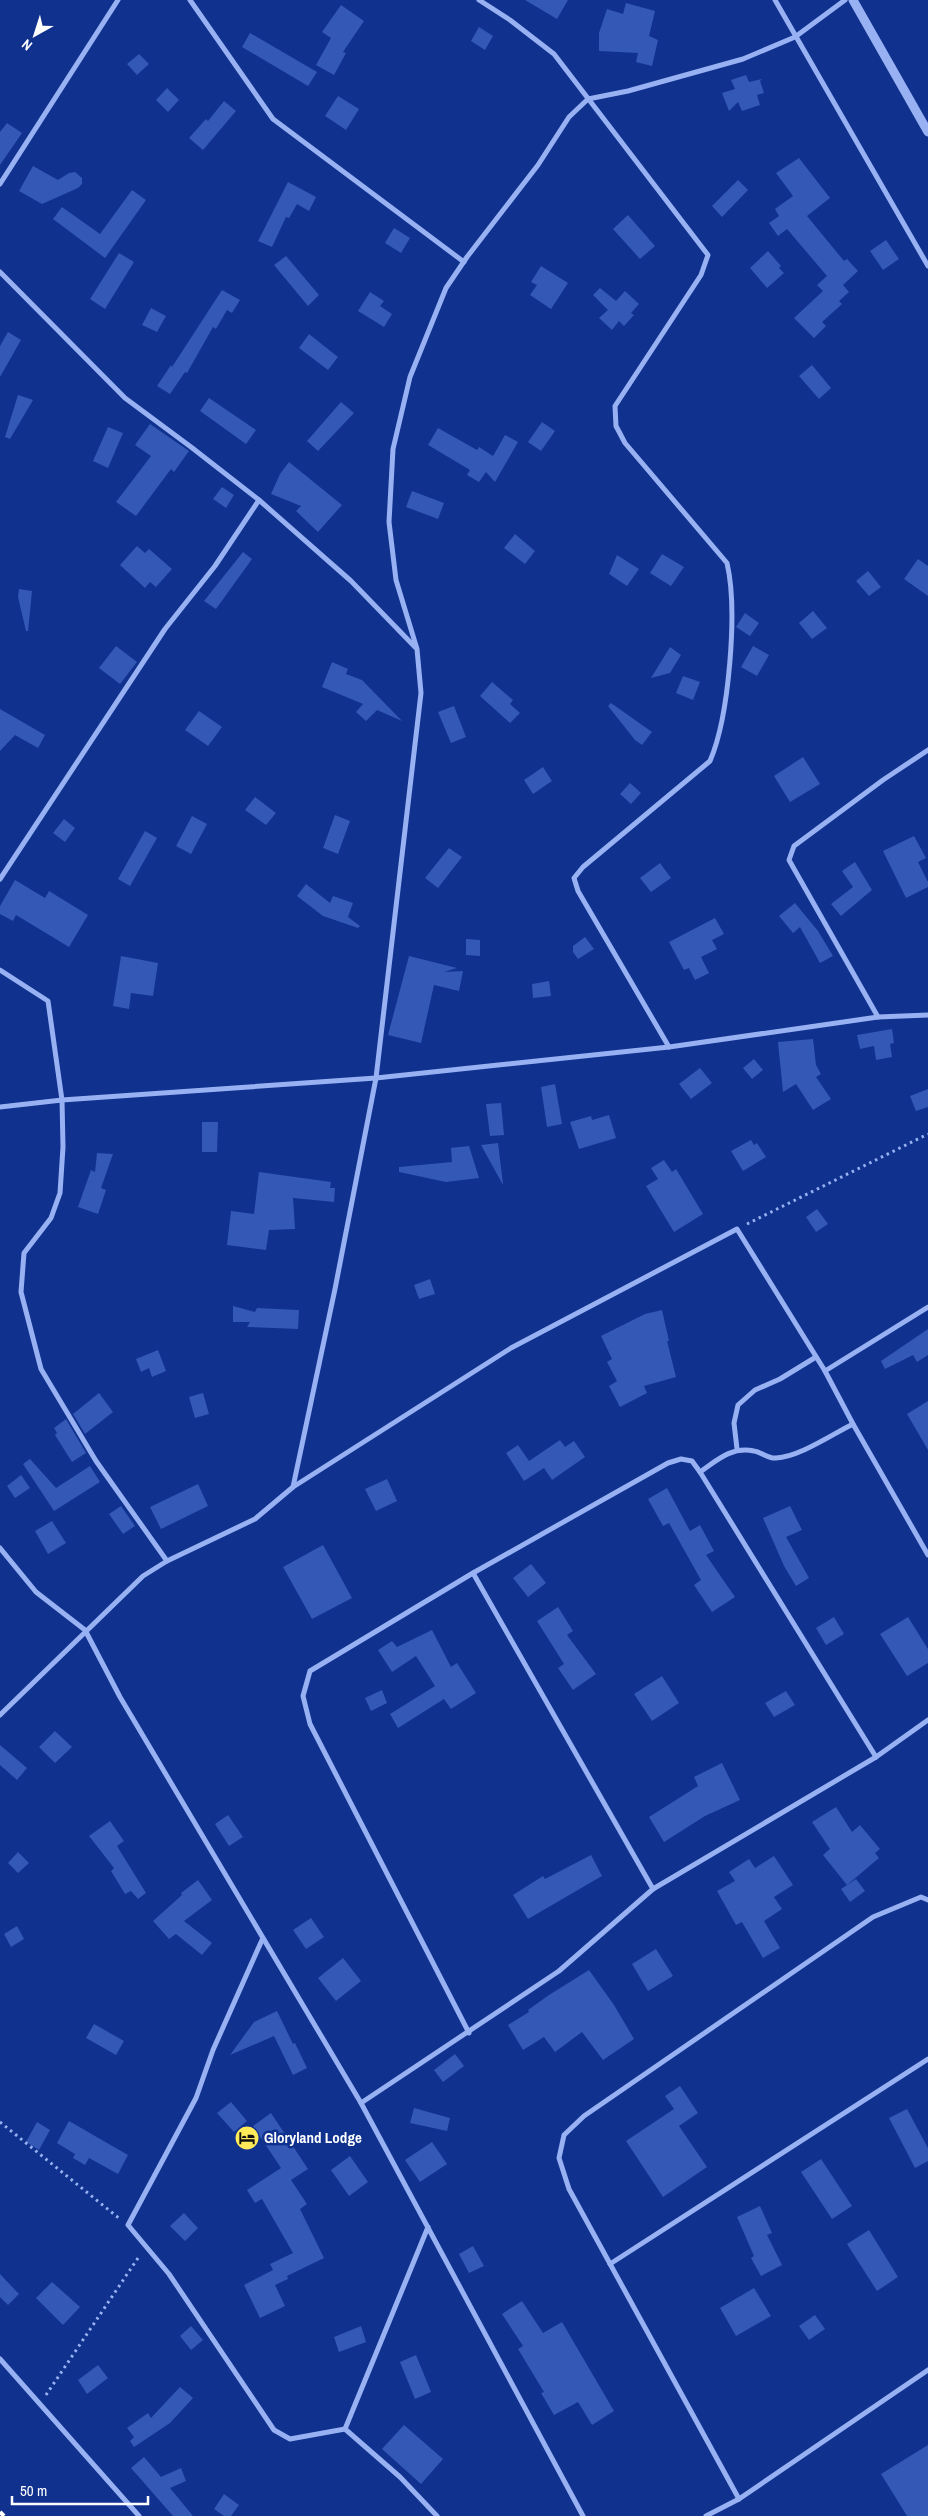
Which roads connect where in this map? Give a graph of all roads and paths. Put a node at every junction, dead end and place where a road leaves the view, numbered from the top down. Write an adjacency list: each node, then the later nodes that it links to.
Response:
1 (118, 0): 10 (street)
2 (190, 0): 11 (street)
3 (479, 0): 8 (street)
4 (775, 0): 7 (street)
5 (845, 0): 7 (street)
6 (853, 0): 9 (street)
7 (795, 37): 8 (street); 12 (street)
8 (588, 99): 11 (street); 21 (street)
9 (928, 132)
10 (0, 184)
11 (464, 262): 15 (street)
12 (928, 266)
13 (0, 272): 14 (street)
14 (258, 500): 15 (street); 17 (street)
15 (417, 649): 22 (street)
16 (928, 750): 20 (street)
17 (0, 879)
18 (0, 970): 23 (street)
19 (928, 1015): 20 (street)
20 (878, 1017): 21 (street)
21 (669, 1047): 22 (street)
22 (376, 1078): 23 (street); 33 (street)
23 (62, 1100): 24 (street); 36 (street)
24 (0, 1107)
25 (928, 1134): 26 (path)
26 (737, 1229): 28 (street); 33 (street)
27 (928, 1307): 29 (street)
28 (816, 1357): 29 (street); 31 (street)
29 (824, 1371): 30 (street)
30 (852, 1424): 31 (street); 35 (street)
31 (737, 1449): 32 (street)
32 (700, 1472): 37 (street); 41 (street)
33 (293, 1487): 36 (street)
34 (0, 1548): 38 (street)
35 (928, 1555)
36 (166, 1561): 38 (street)
37 (473, 1572): 42 (street); 45 (street)
38 (85, 1630): 39 (street); 44 (street)
39 (0, 1715)
40 (928, 1720): 41 (street)
41 (876, 1757): 42 (street)
42 (654, 1889): 45 (street)
43 (928, 1900): 52 (street)
44 (262, 1940): 47 (street); 49 (street)
45 (469, 2033): 47 (street)
46 (928, 2059): 52 (street)
47 (361, 2103): 50 (street)
48 (0, 2122): 49 (path)
49 (128, 2225): 51 (street)
50 (428, 2227): 56 (street); 60 (street)
51 (146, 2246): 55 (path); 56 (street)
52 (610, 2264): 57 (street)
53 (0, 2359): 55 (street)
54 (928, 2370): 57 (street)
55 (40, 2404): 58 (street)
56 (345, 2429): 59 (street)
57 (739, 2499): 61 (street)
58 (139, 2516)
59 (436, 2516)
60 (583, 2516)
61 (706, 2516)

